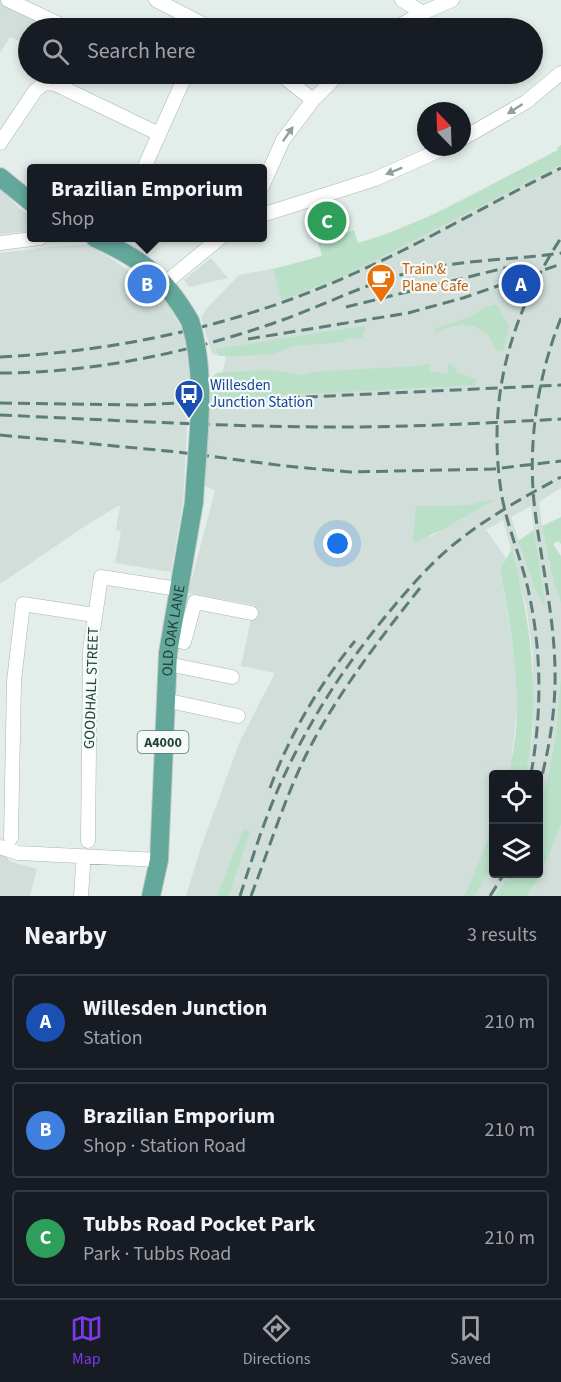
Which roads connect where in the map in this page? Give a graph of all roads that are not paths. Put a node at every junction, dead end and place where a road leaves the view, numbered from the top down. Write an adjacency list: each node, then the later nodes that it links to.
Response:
1 (8, 0): 6 (street)
2 (156, 0): 7 (street)
3 (402, 0): 5 (street)
4 (452, 0): 5 (street)
5 (420, 14): 8 (street)
6 (46, 18)
7 (191, 18)
8 (413, 18)
9 (561, 73): 17 (street, one-way to 17)
10 (43, 84): 18 (street)
11 (55, 84): 16 (street)
12 (182, 84): 16 (street)
13 (293, 84): 15 (street)
14 (329, 84): 15 (street)
15 (313, 99): 21 (street, one-way to 15)
16 (159, 134): 20 (street)
17 (471, 134)
18 (0, 143)
19 (427, 156): 24 (street, one-way to 24)
20 (146, 164)
21 (267, 176)
22 (0, 177): 23 (main road)
23 (27, 199)
24 (267, 213)
25 (27, 239): 28 (street)
26 (104, 242): 29 (main road, A4000)
27 (214, 242): 29 (street)
28 (0, 243)
29 (165, 283): 30 (main road, OLD OAK LANE / A4000, bridge)
30 (178, 589): 32 (street, GOODHALL STREET); 33 (main road, OLD OAK LANE / A4000)
31 (251, 613): 33 (street)
32 (94, 615): 38 (street, GOODHALL STREET); 39 (street)
33 (171, 638): 34 (main road, OLD OAK LANE / A4000)
34 (168, 664): 35 (street); 36 (main road, OLD OAK LANE / A4000)
35 (232, 677)
36 (165, 700): 37 (street); 40 (main road, OLD OAK LANE / A4000)
37 (238, 716)
38 (88, 841)
39 (6, 842): 40 (street)
40 (159, 860): 43 (main road, OLD OAK LANE / A4000)
41 (83, 866): 42 (street)
42 (81, 896)
43 (151, 896)

